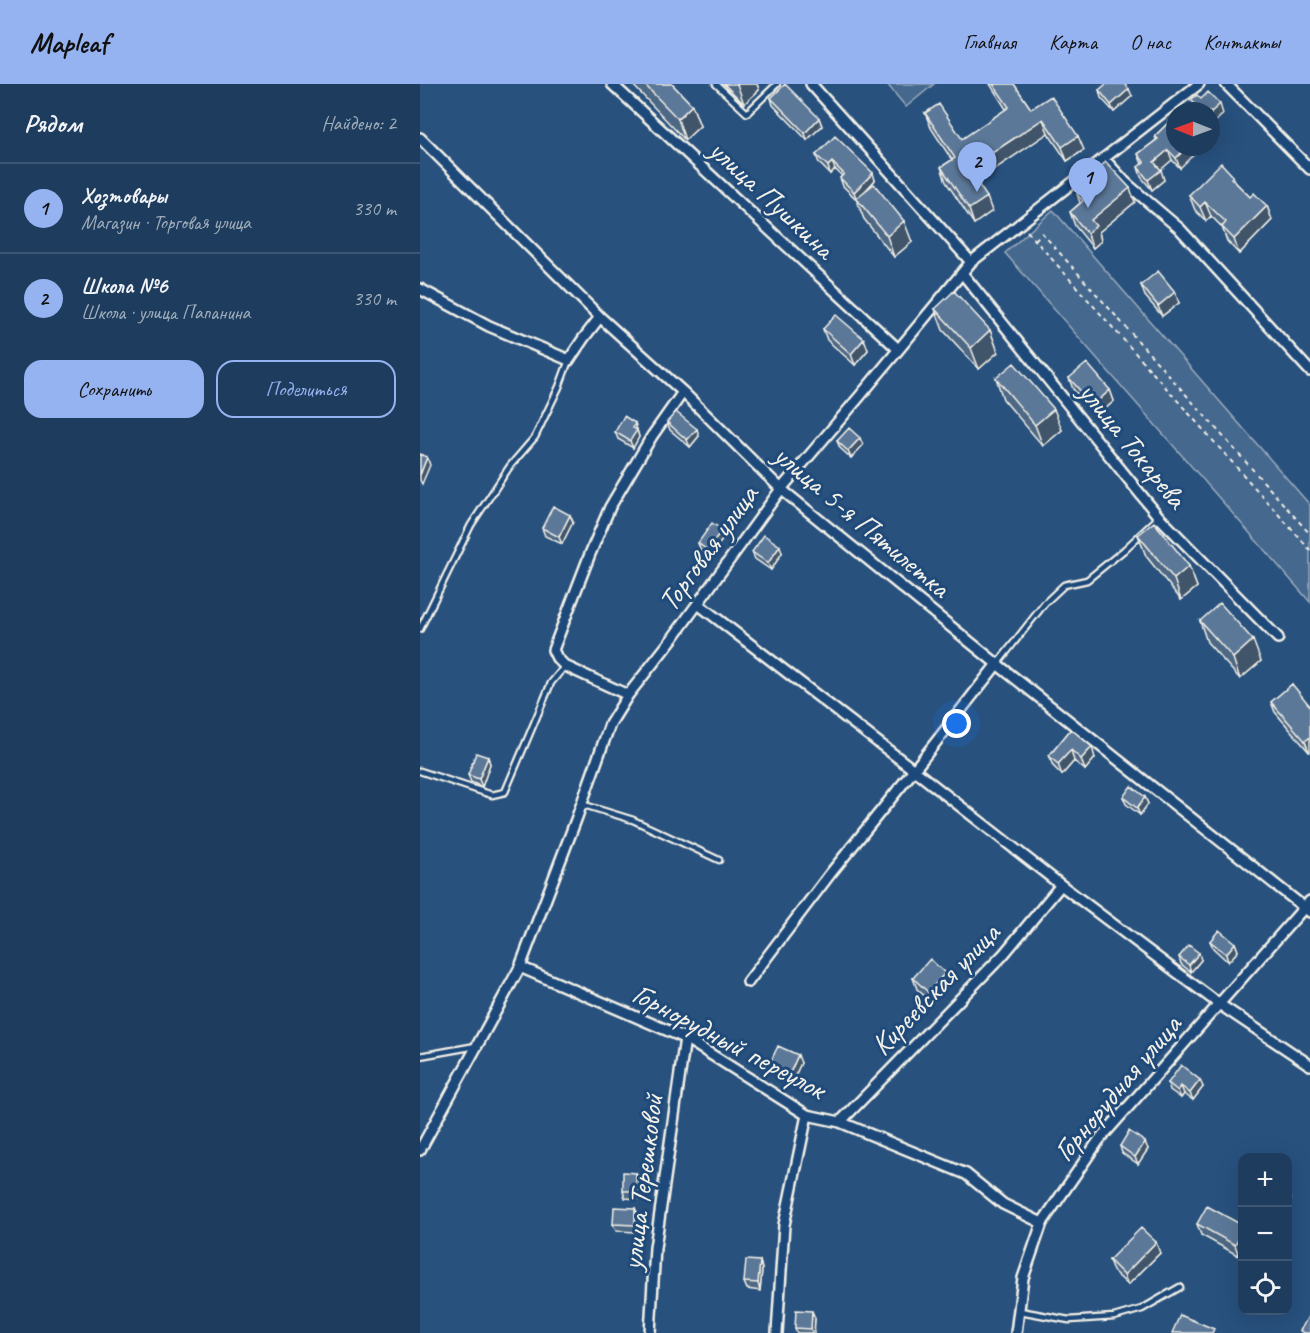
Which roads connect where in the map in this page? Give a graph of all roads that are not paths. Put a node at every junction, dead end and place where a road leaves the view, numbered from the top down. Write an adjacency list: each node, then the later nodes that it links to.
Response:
1 (612, 84): 14 (street, улица Пушкина)
2 (716, 84): 3 (lane)
3 (777, 84)
4 (811, 84): 10 (street)
5 (1199, 84): 8 (street, Торговая улица)
6 (1226, 84): 9 (street)
7 (420, 138): 13 (street, улица 5-я Пятилетка)
8 (1104, 159): 10 (street, Торговая улица); 16 (street)
9 (1310, 169)
10 (972, 262): 11 (street, Торговая улица)
11 (962, 273): 14 (street, Торговая улица); 19 (street, улица Токарева)
12 (420, 289): 15 (street)
13 (600, 317): 15 (street); 17 (street, улица 5-я Пятилетка)
14 (898, 349): 18 (street, Торговая улица)
15 (569, 360): 21 (lane)
16 (1310, 371)
17 (683, 392): 18 (street, улица 5-я Пятилетка); 24 (street)
18 (781, 489): 20 (street, Торговая улица); 23 (street, улица 5-я Пятилетка)
19 (1159, 517): 22 (street, улица Токарева); 23 (lane)
20 (698, 604): 25 (street, Торговая улица); 26 (street)
21 (420, 629)
22 (1278, 638)
23 (997, 664): 26 (street); 31 (street, улица 5-я Пятилетка)
24 (565, 666): 25 (street); 27 (lane)
25 (628, 695): 28 (street, Торговая улица)
26 (914, 770): 30 (street); 33 (street)
27 (420, 771)
28 (581, 804): 29 (lane); 32 (street, Торговая улица)
29 (719, 860)
30 (1061, 885): 34 (street); 40 (street, Киреевская улица)
31 (1308, 907): 34 (street, Горнорудная улица)
32 (520, 967): 35 (street, Горнорудный переулок); 36 (street, Торговая улица)
33 (748, 982)
34 (1219, 1004): 38 (street); 42 (street, Горнорудная улица)
35 (685, 1038): 39 (street, Горнорудный переулок); 45 (street, улица Терешковой)
36 (477, 1046): 37 (lane); 41 (street, Торговая улица)
37 (420, 1056)
38 (1310, 1065)
39 (807, 1115): 40 (street, Горнорудный переулок); 46 (street)
40 (840, 1122): 42 (street, Горнорудный переулок)
41 (420, 1150)
42 (1042, 1223): 44 (street, Горнорудная улица)
43 (1180, 1287): 44 (lane)
44 (1019, 1310): 47 (street, Горнорудная улица)
45 (650, 1333)
46 (777, 1333)
47 (1016, 1333)

